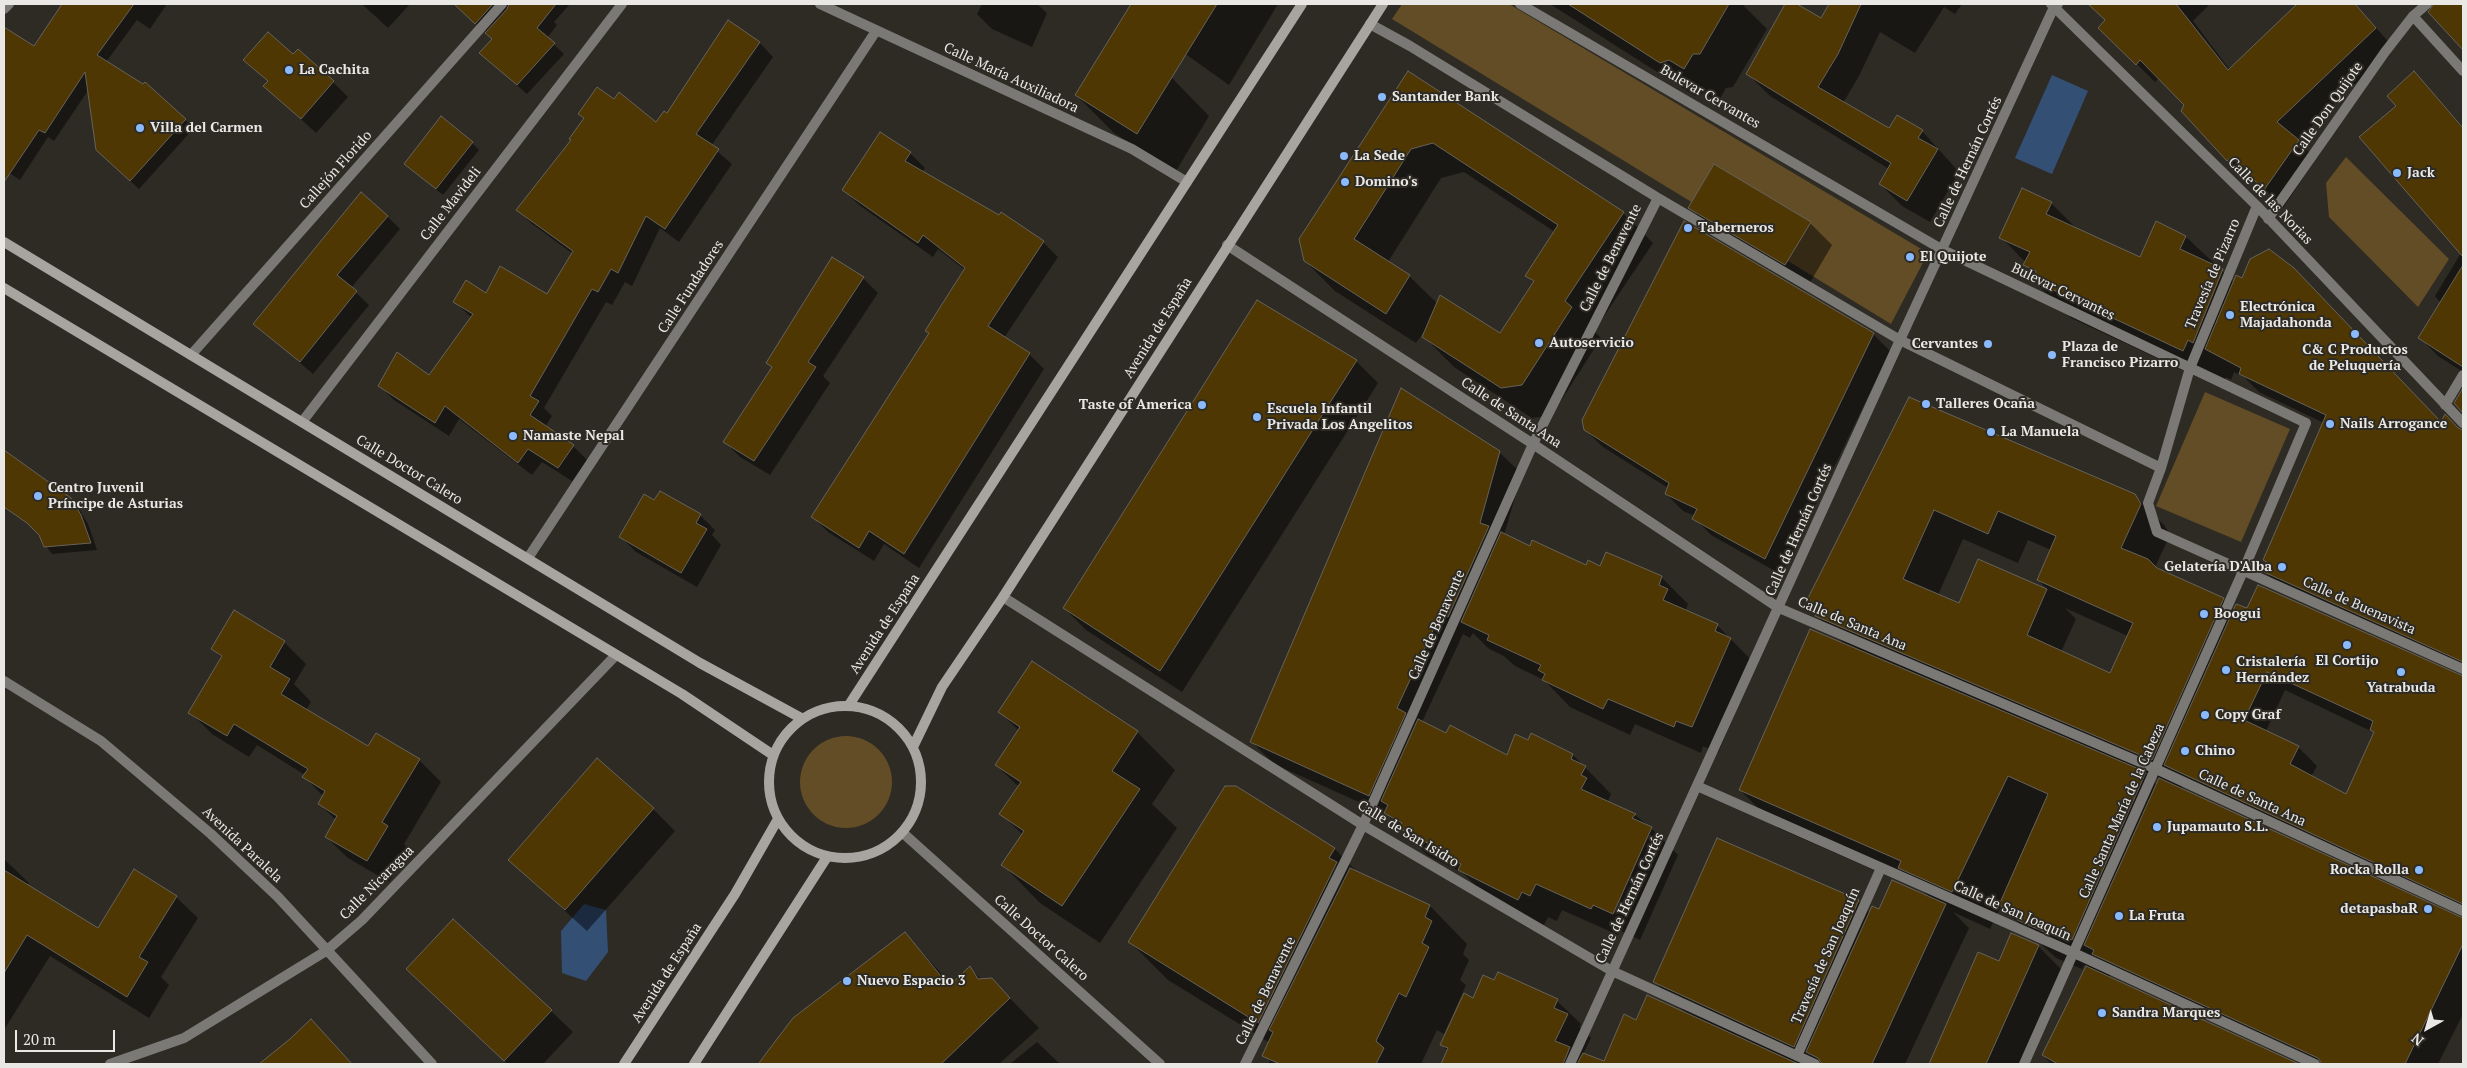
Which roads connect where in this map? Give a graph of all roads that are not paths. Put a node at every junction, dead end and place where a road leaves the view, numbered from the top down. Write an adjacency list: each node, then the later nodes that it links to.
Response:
1 (8, 4): 10 (street)
2 (502, 4): 24 (street, Callejón Florido)
3 (622, 4): 28 (street, Calle Mavideli)
4 (820, 4): 13 (street, Calle María Auxiliadora)
5 (1302, 4): 15 (street, Avenida de España)
6 (1383, 4): 12 (street, Avenida de España)
7 (1520, 4): 21 (street, Bulevar Cervantes)
8 (2427, 4): 11 (street, Calle Don Quijote)
9 (2054, 5): 17 (street, Calle de las Norias); 21 (street, Calle de Hernán Cortés)
10 (4, 9)
11 (2413, 16): 14 (street); 18 (street, Calle Don Quijote)
12 (1370, 24): 16 (street); 20 (street, Avenida de España)
13 (876, 31): 15 (street, Calle María Auxiliadora); 32 (street, Calle Fundadores)
14 (2463, 71)
15 (1187, 182): 39 (street, Avenida de España)
16 (1658, 198): 23 (street); 30 (street, Calle de Benavente)
17 (2257, 206): 18 (street, Calle de las Norias); 25 (street, Travesía de Pizarro)
18 (2268, 218): 27 (street, Calle de las Norias)
19 (4, 242): 24 (street, Calle Doctor Calero)
20 (1227, 245): 30 (street, Calle de Santa Ana); 34 (street, Avenida de España)
21 (1943, 250): 23 (street, Calle de Hernán Cortés); 25 (street, Bulevar Cervantes)
22 (4, 288): 36 (street)
23 (1900, 340): 31 (street); 35 (street, Calle de Hernán Cortés)
24 (191, 355): 28 (street, Calle Doctor Calero)
25 (2190, 368): 31 (street, Travesía de Pizarro); 33 (street, Bulevar Cervantes)
26 (2463, 375): 27 (street)
27 (2445, 405): 29 (street, Calle de las Norias)
28 (302, 422): 32 (street, Calle Doctor Calero)
29 (2463, 423)
30 (1533, 444): 35 (street, Calle de Santa Ana); 46 (street, Calle de Benavente)
31 (2161, 468): 33 (street, Calle de Buenavista)
32 (528, 558): 40 (street, Calle Doctor Calero)
33 (2244, 569): 37 (street, Calle de Buenavista); 43 (street, Calle Santa María de la Cabeza)
34 (1003, 597): 41 (street, Avenida de España); 46 (street, Calle de San Isidro)
35 (1779, 608): 43 (street, Calle de Santa Ana); 44 (street, Calle de Hernán Cortés)
36 (616, 655): 42 (street); 51 (street, Calle Nicaragua)
37 (2463, 668)
38 (4, 681): 51 (street, Avenida Paralela)
39 (849, 705): 40 (street); 41 (street)
40 (801, 718): 42 (street)
41 (914, 747): 47 (street)
42 (773, 756): 45 (street)
43 (2156, 768): 50 (street, Calle de Santa Ana); 52 (street, Calle Santa María de la Cabeza)
44 (1697, 786): 49 (street, Calle de San Joaquín); 53 (street, Calle de Hernán Cortés)
45 (778, 819): 48 (street); 57 (street, Avenida de España)
46 (1363, 825): 53 (street, Calle de San Isidro); 60 (street, Calle de Benavente)
47 (903, 834): 48 (street); 59 (street, Calle Doctor Calero)
48 (827, 857): 58 (street)
49 (1881, 868): 52 (street, Calle de San Joaquín); 54 (street, Travesía de San Joaquín)
50 (2463, 911)
51 (326, 951): 55 (street, Calle Nicaragua); 56 (street, Avenida Paralela)
52 (2074, 953): 63 (street, Calle Santa María de la Cabeza); 64 (street, Calle de San Joaquín)
53 (1612, 971): 54 (street, Calle de San Isidro); 61 (street, Calle de Hernán Cortés)
54 (1797, 1056): 62 (street, Calle de San Isidro)
55 (110, 1064)
56 (432, 1064)
57 (624, 1064)
58 (694, 1064)
59 (1160, 1064)
60 (1245, 1064)
61 (1570, 1064)
62 (1815, 1064)
63 (2024, 1064)
64 (2315, 1064)

